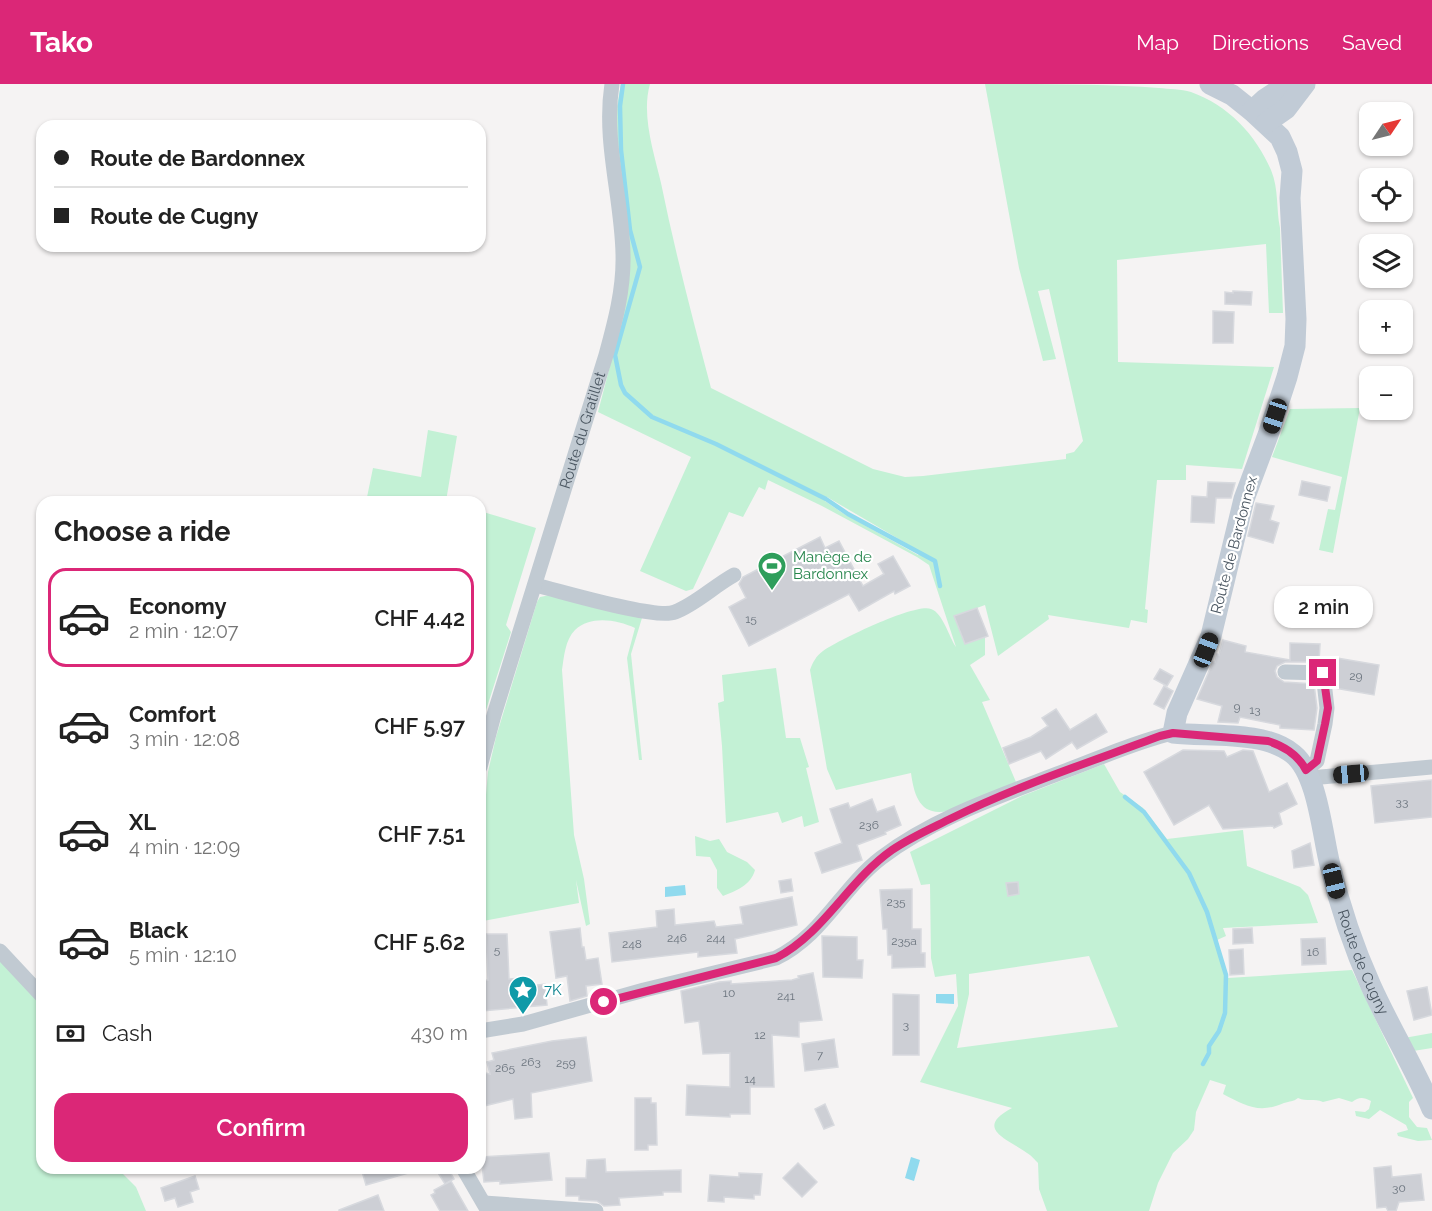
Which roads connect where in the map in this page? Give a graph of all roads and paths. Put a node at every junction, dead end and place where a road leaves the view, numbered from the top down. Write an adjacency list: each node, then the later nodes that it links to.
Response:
1 (612, 84): 7 (street, Route du Gratillet)
2 (1210, 84): 5 (street, Route de Bardonnex)
3 (1288, 84): 5 (street)
4 (1305, 84): 5 (street)
5 (1259, 117): 9 (street, Route de Bardonnex)
6 (734, 575): 7 (street)
7 (535, 585): 10 (street, Route du Gratillet)
8 (1285, 672): 12 (street)
9 (1173, 733): 12 (street); 15 (street)
10 (486, 745)
11 (1432, 767): 12 (street)
12 (1308, 774): 16 (street, Route de Cugny)
13 (0, 951): 14 (street)
14 (36, 990)
15 (486, 1030)
16 (1432, 1109)
17 (467, 1174): 18 (street)
18 (486, 1207): 19 (street)
19 (596, 1211)

